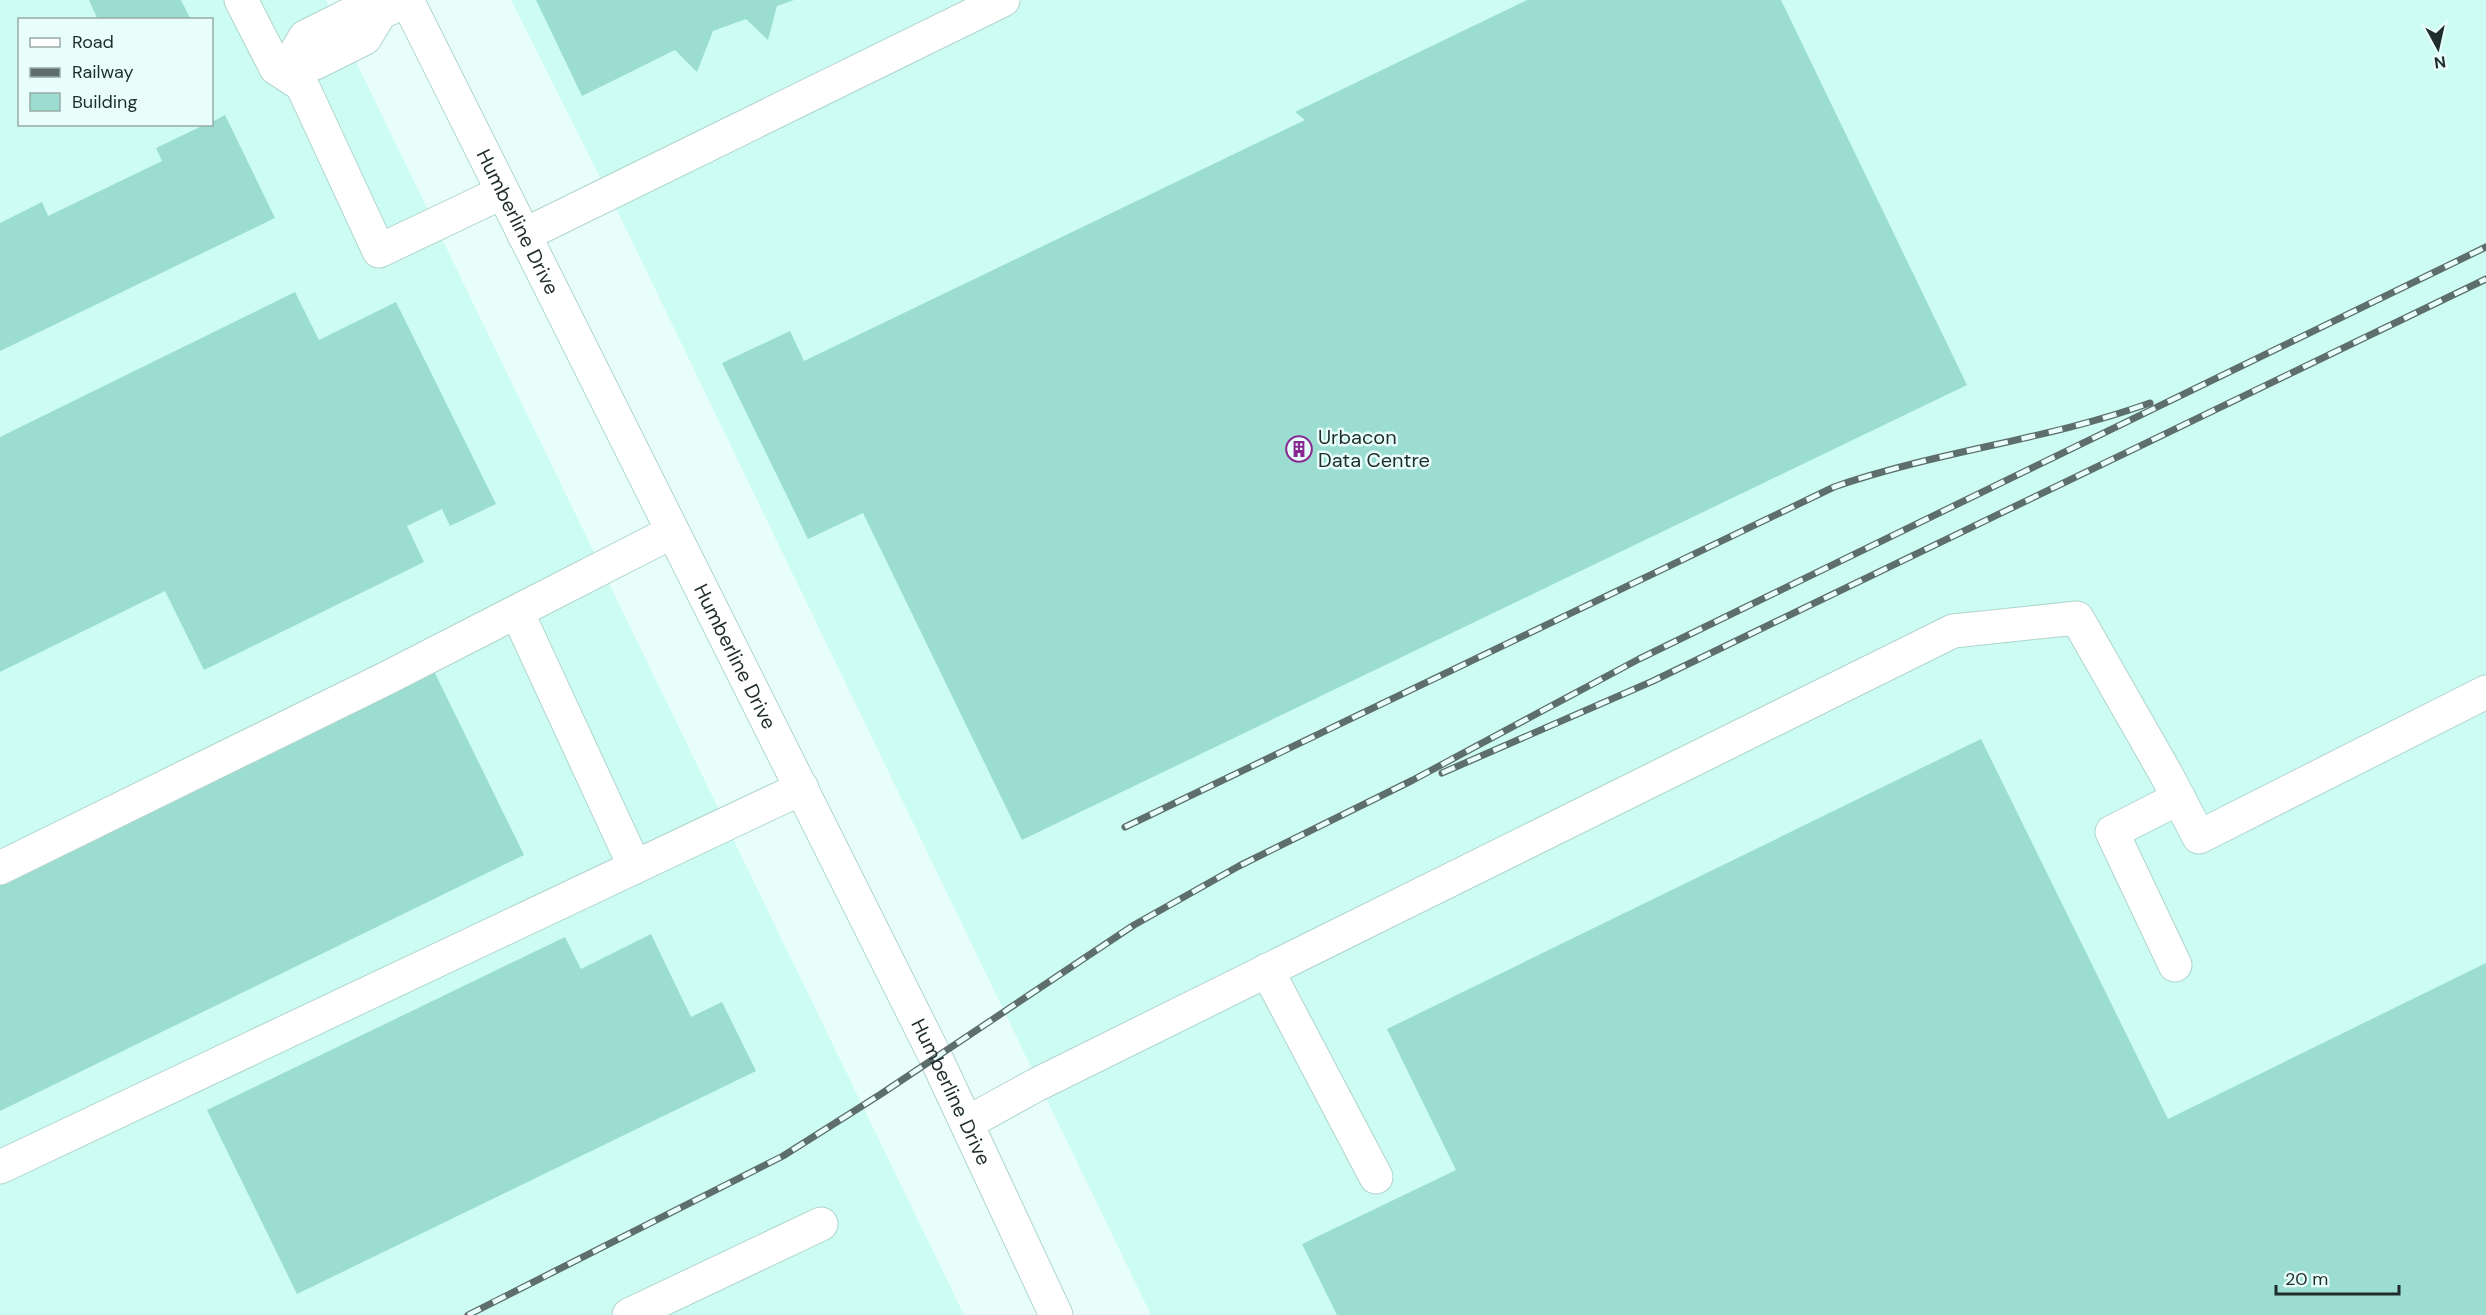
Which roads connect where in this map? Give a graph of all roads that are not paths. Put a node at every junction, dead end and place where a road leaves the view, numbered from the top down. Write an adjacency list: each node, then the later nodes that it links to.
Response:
1 (241, 0): 4 (street)
2 (1003, 0): 6 (street)
3 (397, 4): 4 (street); 5 (street, Humberline Drive)
4 (284, 64): 5 (street)
5 (503, 192): 6 (street, Humberline Drive)
6 (524, 235): 7 (street, Humberline Drive)
7 (672, 532): 8 (street); 10 (street, Humberline Drive)
8 (517, 612): 12 (street); 13 (street)
9 (2486, 692): 11 (street)
10 (802, 788): 13 (street); 16 (street, Humberline Drive)
11 (2180, 798): 14 (street); 15 (street)
12 (0, 867)
13 (634, 867): 17 (street)
14 (2175, 964)
15 (1267, 970): 16 (street); 18 (street)
16 (967, 1123): 21 (street, Humberline Drive)
17 (0, 1167)
18 (1376, 1177)
19 (821, 1224): 20 (street)
20 (629, 1315)
21 (1056, 1315)

